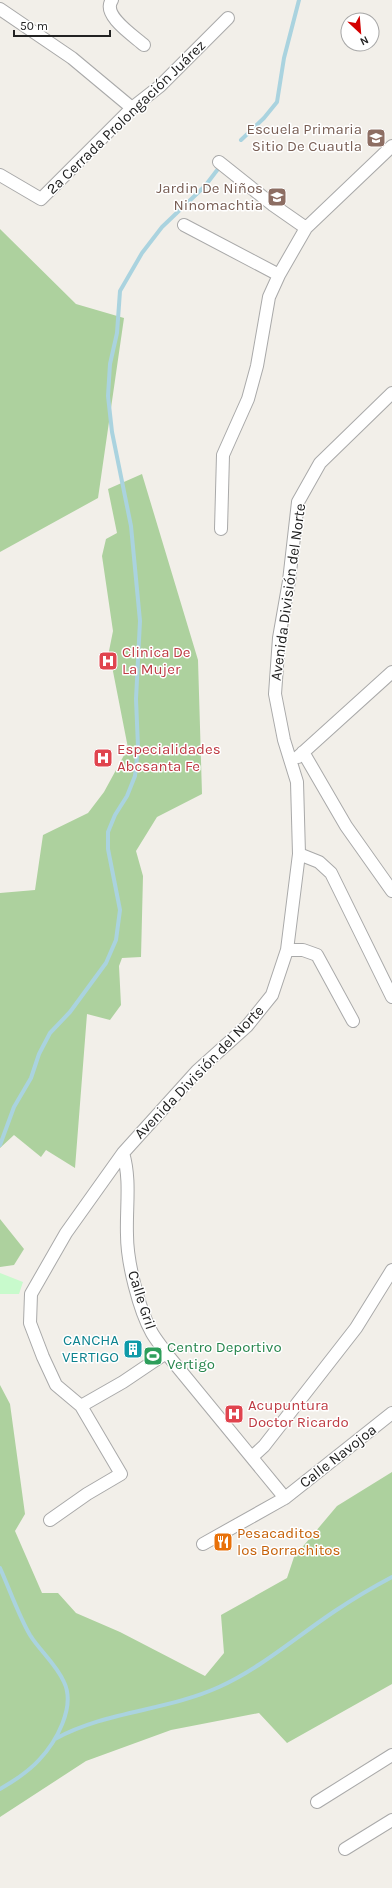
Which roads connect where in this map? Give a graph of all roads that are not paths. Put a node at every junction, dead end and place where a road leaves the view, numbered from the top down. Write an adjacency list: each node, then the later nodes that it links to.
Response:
1 (112, 0): 4 (street)
2 (0, 9): 5 (street)
3 (228, 18): 5 (street, 2a Cerrada Prolongación Juárez)
4 (144, 45)
5 (132, 108): 8 (street, 2a Cerrada Prolongación Juárez)
6 (392, 146): 10 (street)
7 (218, 162): 10 (street)
8 (0, 175)
9 (184, 225): 11 (street)
10 (306, 228): 11 (street)
11 (279, 275): 13 (street)
12 (392, 393): 16 (street, Avenida División del Norte)
13 (221, 529)
14 (392, 672): 15 (street)
15 (303, 752): 16 (street); 18 (street)
16 (292, 762): 17 (street, Avenida División del Norte)
17 (298, 854): 19 (street, Avenida División del Norte); 20 (street)
18 (392, 891)
19 (287, 950): 21 (street); 22 (street, Avenida División del Norte)
20 (392, 997)
21 (353, 1022)
22 (123, 1153): 24 (street, Calle Gril); 25 (street, Avenida División del Norte)
23 (392, 1270): 27 (street)
24 (166, 1353): 25 (street); 27 (street, Calle Gril)
25 (81, 1406): 29 (street, Avenida División del Norte)
26 (392, 1413): 28 (street, Calle Navojoa)
27 (252, 1457): 28 (street, Calle Gril)
28 (285, 1498): 30 (street, Calle Navojoa)
29 (50, 1520)
30 (202, 1544)
31 (392, 1755): 32 (street)
32 (317, 1802)
33 (392, 1820): 34 (street)
34 (345, 1849)

